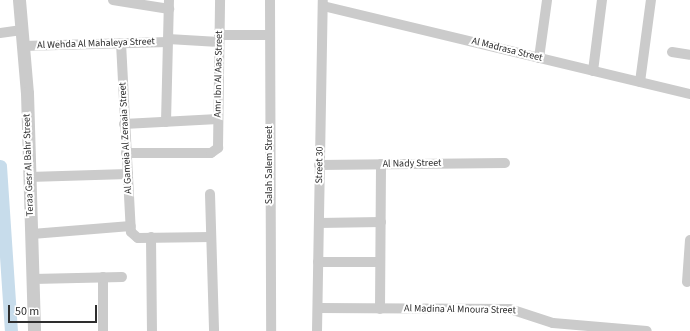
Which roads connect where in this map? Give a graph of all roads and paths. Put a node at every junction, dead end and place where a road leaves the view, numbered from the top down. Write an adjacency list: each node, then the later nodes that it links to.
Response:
1 (19, 0): 10 (street, Teraa Gesr Al Bahr Street)
2 (113, 0): 9 (street)
3 (220, 0): 13 (street, Amr Ibn Al Aas Street)
4 (270, 0): 12 (street, Salah Salem Street)
5 (547, 0): 19 (street)
6 (602, 0): 20 (street)
7 (651, 0): 21 (street)
8 (323, 3): 19 (street, Al Madrasa Street); 29 (street, Street 30)
9 (169, 4): 14 (street)
10 (22, 30): 11 (street); 16 (street, Teraa Gesr Al Bahr Street)
11 (4, 33)
12 (270, 35): 13 (street, Al Wehda Al Mahaleya Street); 52 (street, Salah Salem Street)
13 (219, 38): 14 (street, Al Wehda Al Mahaleya Street); 23 (street, Amr Ibn Al Aas Street)
14 (168, 40): 15 (street, Al Wehda Al Mahaleya Street); 24 (street)
15 (121, 43): 16 (street, Al Wehda Al Mahaleya Street); 25 (street, Al Gameia Al Zeraaia Street)
16 (23, 46): 31 (street, Teraa Gesr Al Bahr Street)
17 (672, 52): 18 (street)
18 (690, 55)
19 (539, 58): 20 (street, Al Madrasa Street)
20 (593, 71): 21 (street, Al Madrasa Street)
21 (640, 82): 22 (street, Al Madrasa Street)
22 (690, 94)
23 (218, 120): 24 (street); 26 (street, Amr Ibn Al Aas Street)
24 (166, 122): 25 (street)
25 (124, 124): 26 (street, Al Gameia Al Zeraaia Street)
26 (126, 153): 30 (street, Al Gameia Al Zeraaia Street)
27 (505, 163): 28 (street, Al Nady Street)
28 (381, 164): 29 (street, Al Nady Street); 34 (street)
29 (320, 165): 33 (street, Street 30)
30 (128, 174): 31 (street); 35 (street, Al Gameia Al Zeraaia Street)
31 (29, 177): 36 (street, Teraa Gesr Al Bahr Street)
32 (210, 194): 38 (street)
33 (319, 222): 34 (street); 40 (street, Street 30)
34 (381, 222): 41 (street)
35 (131, 229): 36 (street); 37 (street)
36 (32, 234): 44 (street, Teraa Gesr Al Bahr Street)
37 (151, 237): 38 (street); 50 (street)
38 (211, 237): 51 (street)
39 (690, 240): 45 (street)
40 (318, 262): 41 (street); 46 (street, Street 30)
41 (380, 262): 47 (street)
42 (103, 277): 43 (street); 44 (street); 49 (street)
43 (122, 277)
44 (33, 279): 48 (street, Teraa Gesr Al Bahr Street)
45 (687, 282)
46 (318, 308): 47 (street, Al Madina Al Mnoura Street); 53 (street, Street 30)
47 (380, 308): 54 (street, Al Madina Al Mnoura Street)
48 (34, 331)
49 (104, 331)
50 (152, 331)
51 (214, 331)
52 (270, 331)
53 (318, 331)
54 (647, 331)

